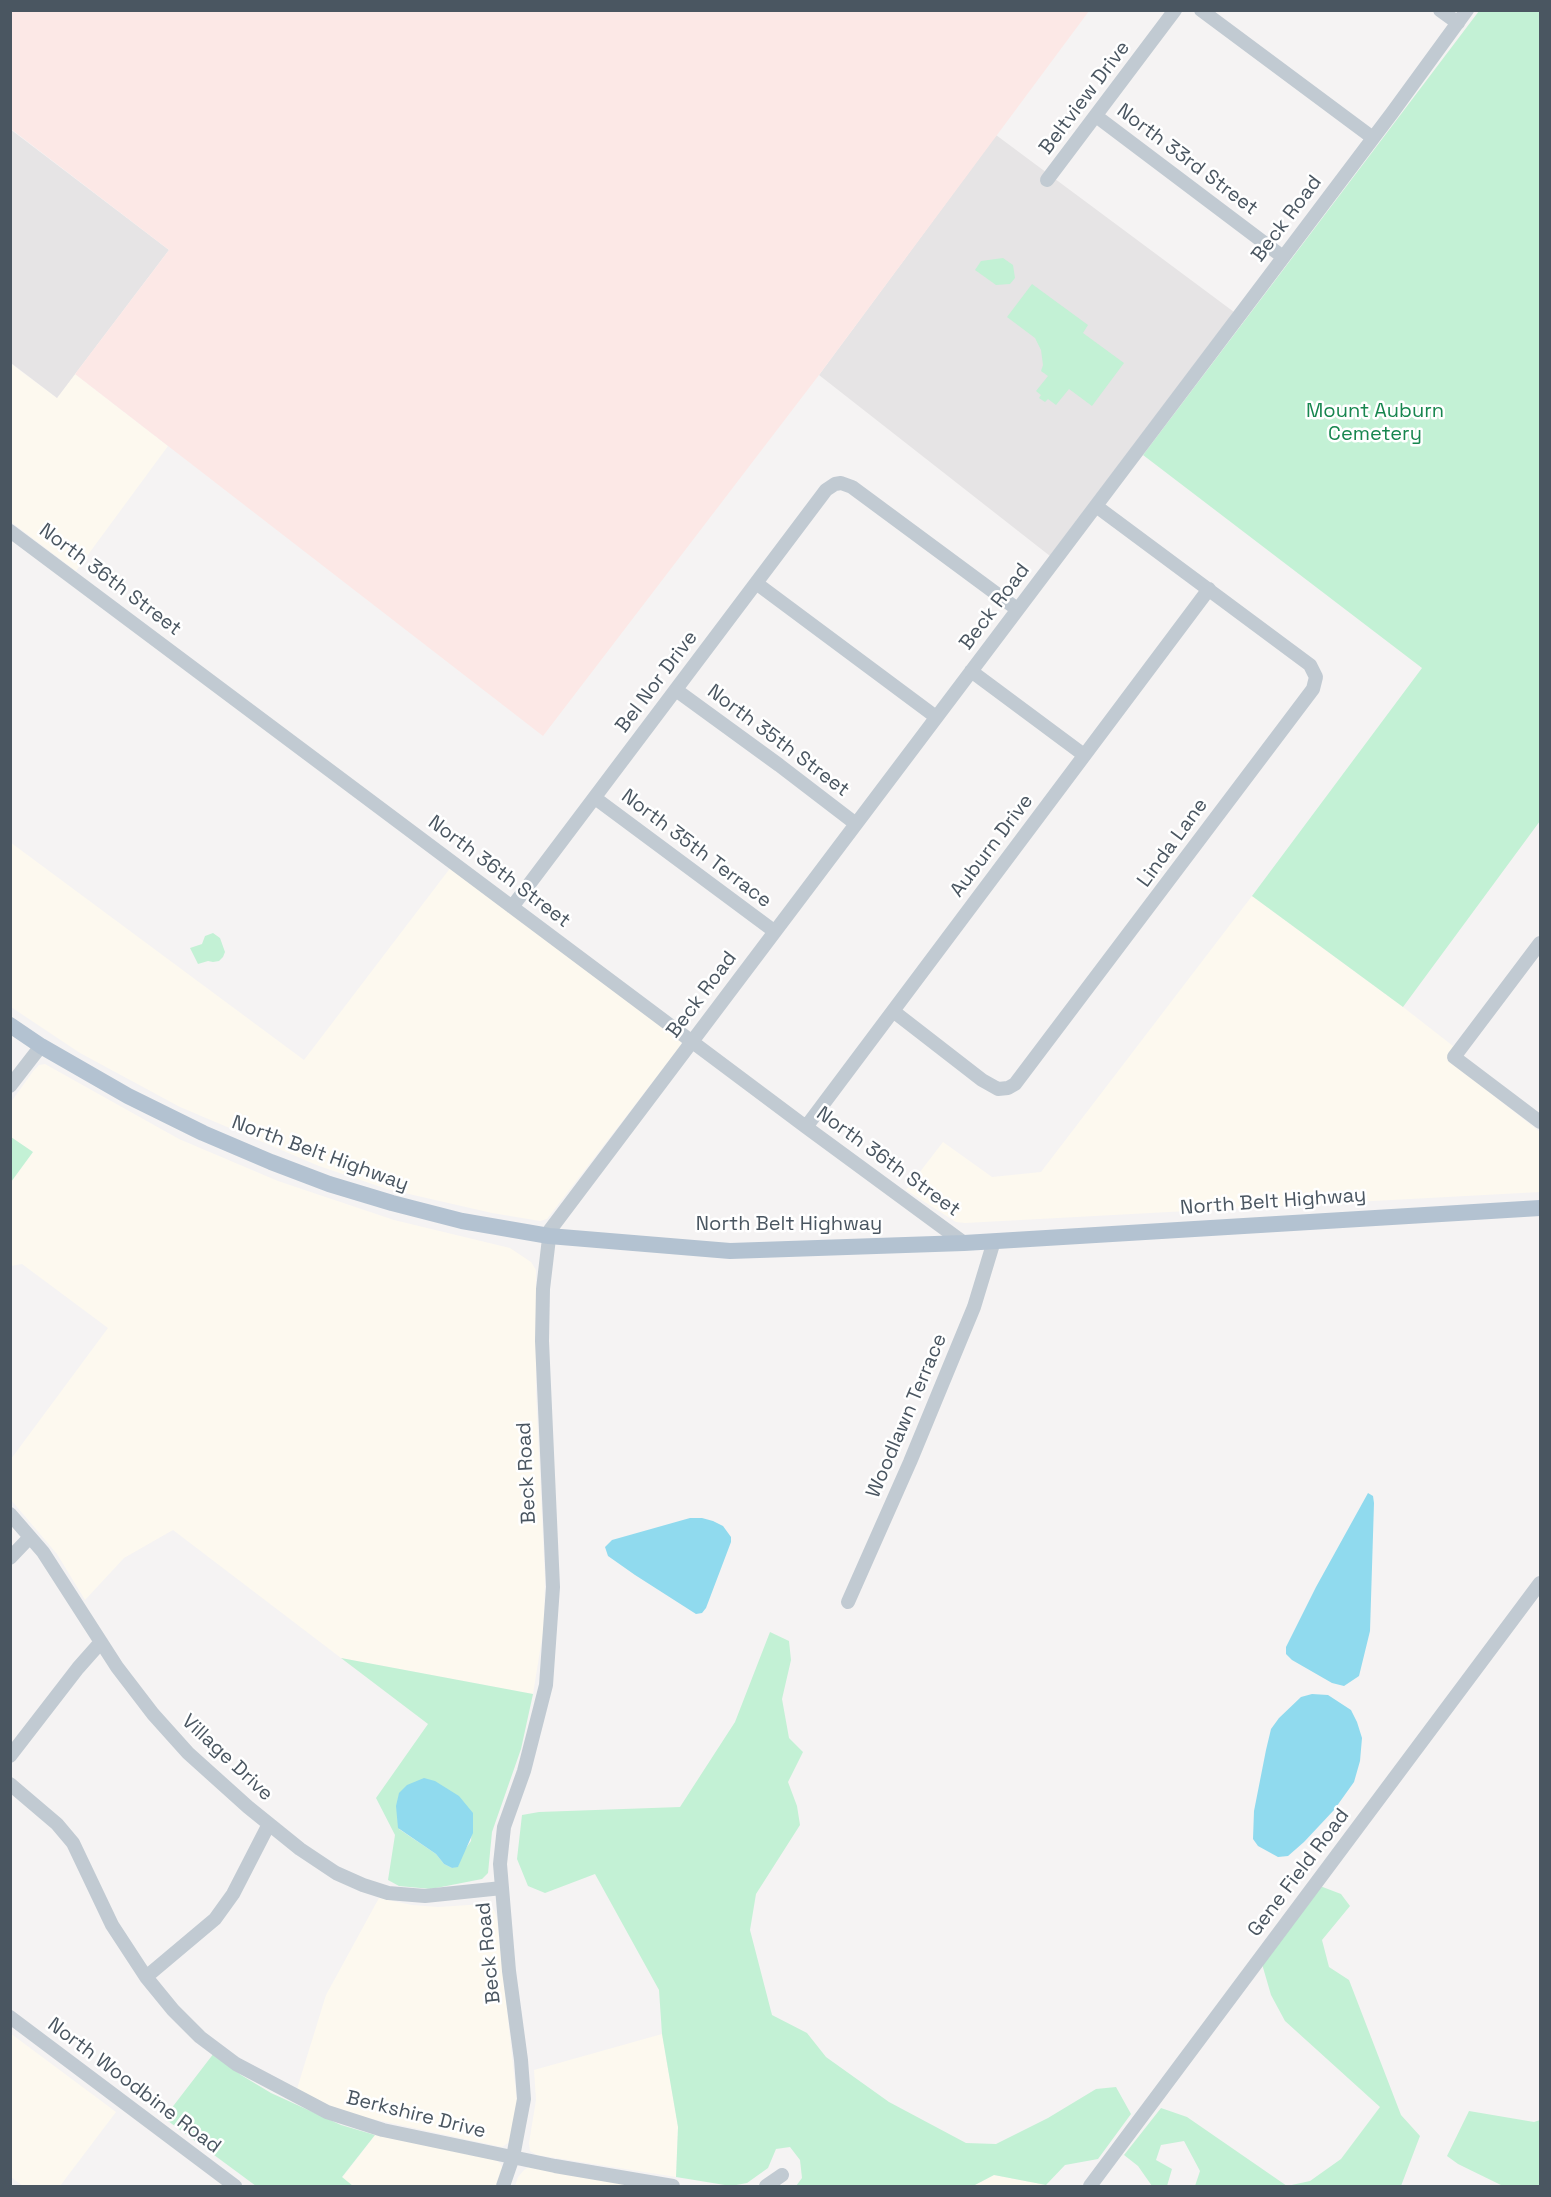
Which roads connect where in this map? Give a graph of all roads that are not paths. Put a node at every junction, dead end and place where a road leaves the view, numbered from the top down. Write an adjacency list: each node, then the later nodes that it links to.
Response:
1 (1175, 10): 6 (street, Beltview Drive)
2 (1201, 10): 7 (street)
3 (1440, 10): 5 (street)
4 (1467, 10): 5 (street, Beck Road)
5 (1458, 23): 7 (street, Beck Road)
6 (1096, 116): 8 (street, Beltview Drive); 9 (street, North 33rd Street)
7 (1373, 138): 9 (street, Beck Road)
8 (1047, 180)
9 (1283, 257): 10 (street, Beck Road)
10 (1096, 506): 13 (street); 14 (street, Beck Road)
11 (10, 531): 21 (street, North 36th Street)
12 (756, 583): 14 (street, Bel Nor Drive); 16 (street, Bel Nor Drive); 17 (street)
13 (1209, 589): 18 (street, Auburn Drive); 24 (street, Linda Lane)
14 (1017, 609): 15 (street, Beck Road)
15 (971, 671): 17 (street, Beck Road); 18 (street)
16 (676, 690): 19 (street, Bel Nor Drive); 20 (street, North 35th Street)
17 (936, 717): 20 (street, Beck Road)
18 (1084, 755): 24 (street, Auburn Drive)
19 (595, 798): 21 (street, Bel Nor Drive); 22 (street, North 35th Terrace)
20 (856, 824): 22 (street, Beck Road)
21 (512, 907): 26 (street, North 36th Street)
22 (774, 931): 26 (street, Beck Road)
23 (1540, 943): 29 (street)
24 (893, 1011): 30 (street, Auburn Drive)
25 (10, 1025): 27 (main road, North Belt Highway)
26 (693, 1040): 30 (street, North 36th Street); 32 (street, Beck Road)
27 (41, 1046): 28 (street); 32 (main road, North Belt Highway)
28 (10, 1086)
29 (1540, 1122)
30 (806, 1127): 34 (street, North 36th Street)
31 (1540, 1208): 33 (main road, North Belt Highway)
32 (549, 1236): 34 (main road, North Belt Highway); 44 (street, Beck Road)
33 (994, 1241): 34 (main road, North Belt Highway); 39 (street, Woodlawn Terrace)
34 (964, 1243)
35 (10, 1514): 36 (street, Village Drive)
36 (30, 1537): 37 (street); 40 (street, Village Drive)
37 (10, 1558)
38 (1540, 1582): 49 (street, Gene Field Road)
39 (848, 1602)
40 (101, 1642): 41 (street); 43 (street, Village Drive)
41 (10, 1756)
42 (10, 1784): 45 (street, Berkshire Drive)
43 (269, 1824): 44 (street, Village Drive); 45 (street)
44 (502, 1888): 47 (street, Beck Road)
45 (146, 1977): 47 (street, Berkshire Drive)
46 (10, 2017): 50 (street, North Woodbine Road)
47 (513, 2157): 51 (street, Beck Road); 52 (street, Berkshire Drive)
48 (782, 2175): 53 (street)
49 (1093, 2182): 54 (street)
50 (235, 2187)
51 (503, 2187)
52 (673, 2187)
53 (766, 2187)
54 (1109, 2187)

